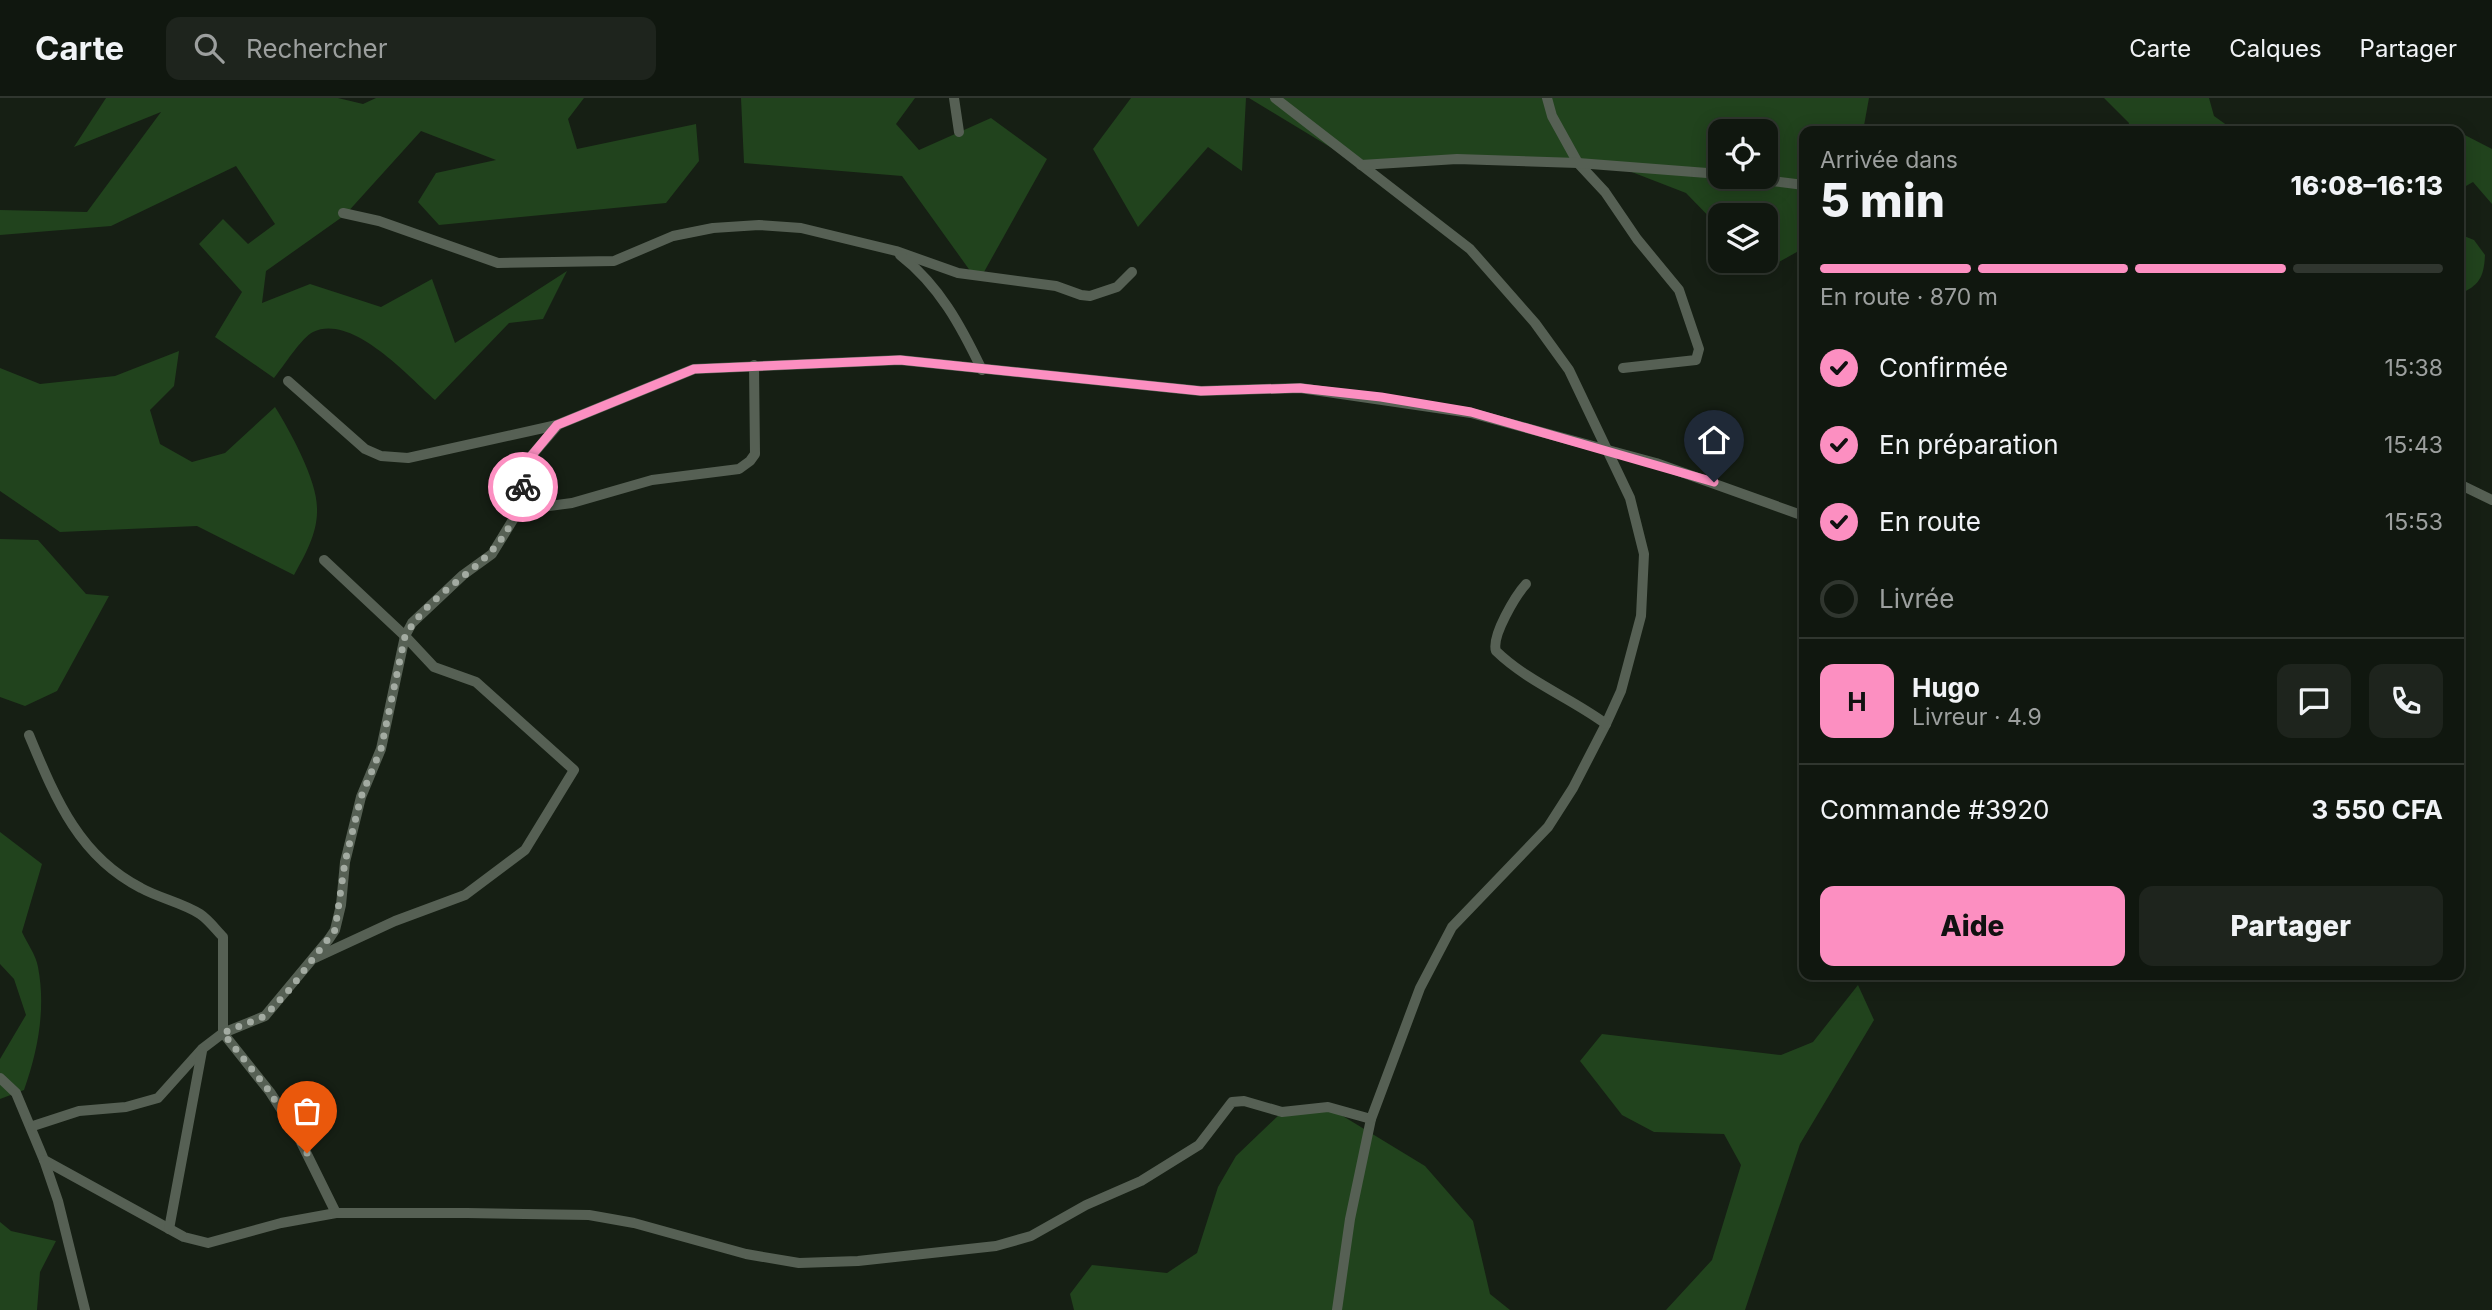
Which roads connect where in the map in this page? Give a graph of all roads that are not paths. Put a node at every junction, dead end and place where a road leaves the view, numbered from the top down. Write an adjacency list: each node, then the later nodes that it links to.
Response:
1 (954, 98): 4 (street)
2 (1275, 98): 6 (street)
3 (1547, 98): 5 (street)
4 (959, 132)
5 (1578, 163): 6 (street); 7 (street); 14 (street)
6 (1361, 165): 18 (street)
7 (1708, 173)
8 (1778, 182): 9 (street)
9 (1799, 184)
10 (343, 213): 11 (street)
11 (896, 251): 12 (street); 15 (street)
12 (1132, 272)
13 (754, 365): 15 (street); 17 (street); 21 (street)
14 (1623, 368)
15 (982, 370): 18 (street)
16 (288, 381): 17 (street)
17 (557, 425): 21 (street)
18 (1607, 451): 22 (street); 26 (street)
19 (2464, 486): 20 (street)
20 (2492, 500)
21 (519, 510): 25 (street)
22 (1799, 514)
23 (324, 560): 25 (street)
24 (1526, 584): 26 (street)
25 (405, 636): 28 (street); 28 (street)
26 (1606, 724): 32 (street)
27 (29, 735): 29 (street)
28 (313, 959): 29 (street)
29 (223, 1033): 30 (street); 35 (street)
30 (202, 1049): 33 (street); 36 (street)
31 (0, 1079): 33 (street)
32 (1371, 1119): 35 (street); 38 (street)
33 (33, 1126): 34 (street)
34 (44, 1160): 36 (street); 37 (street)
35 (336, 1213): 36 (street)
36 (169, 1229)
37 (85, 1310)
38 (1337, 1310)

